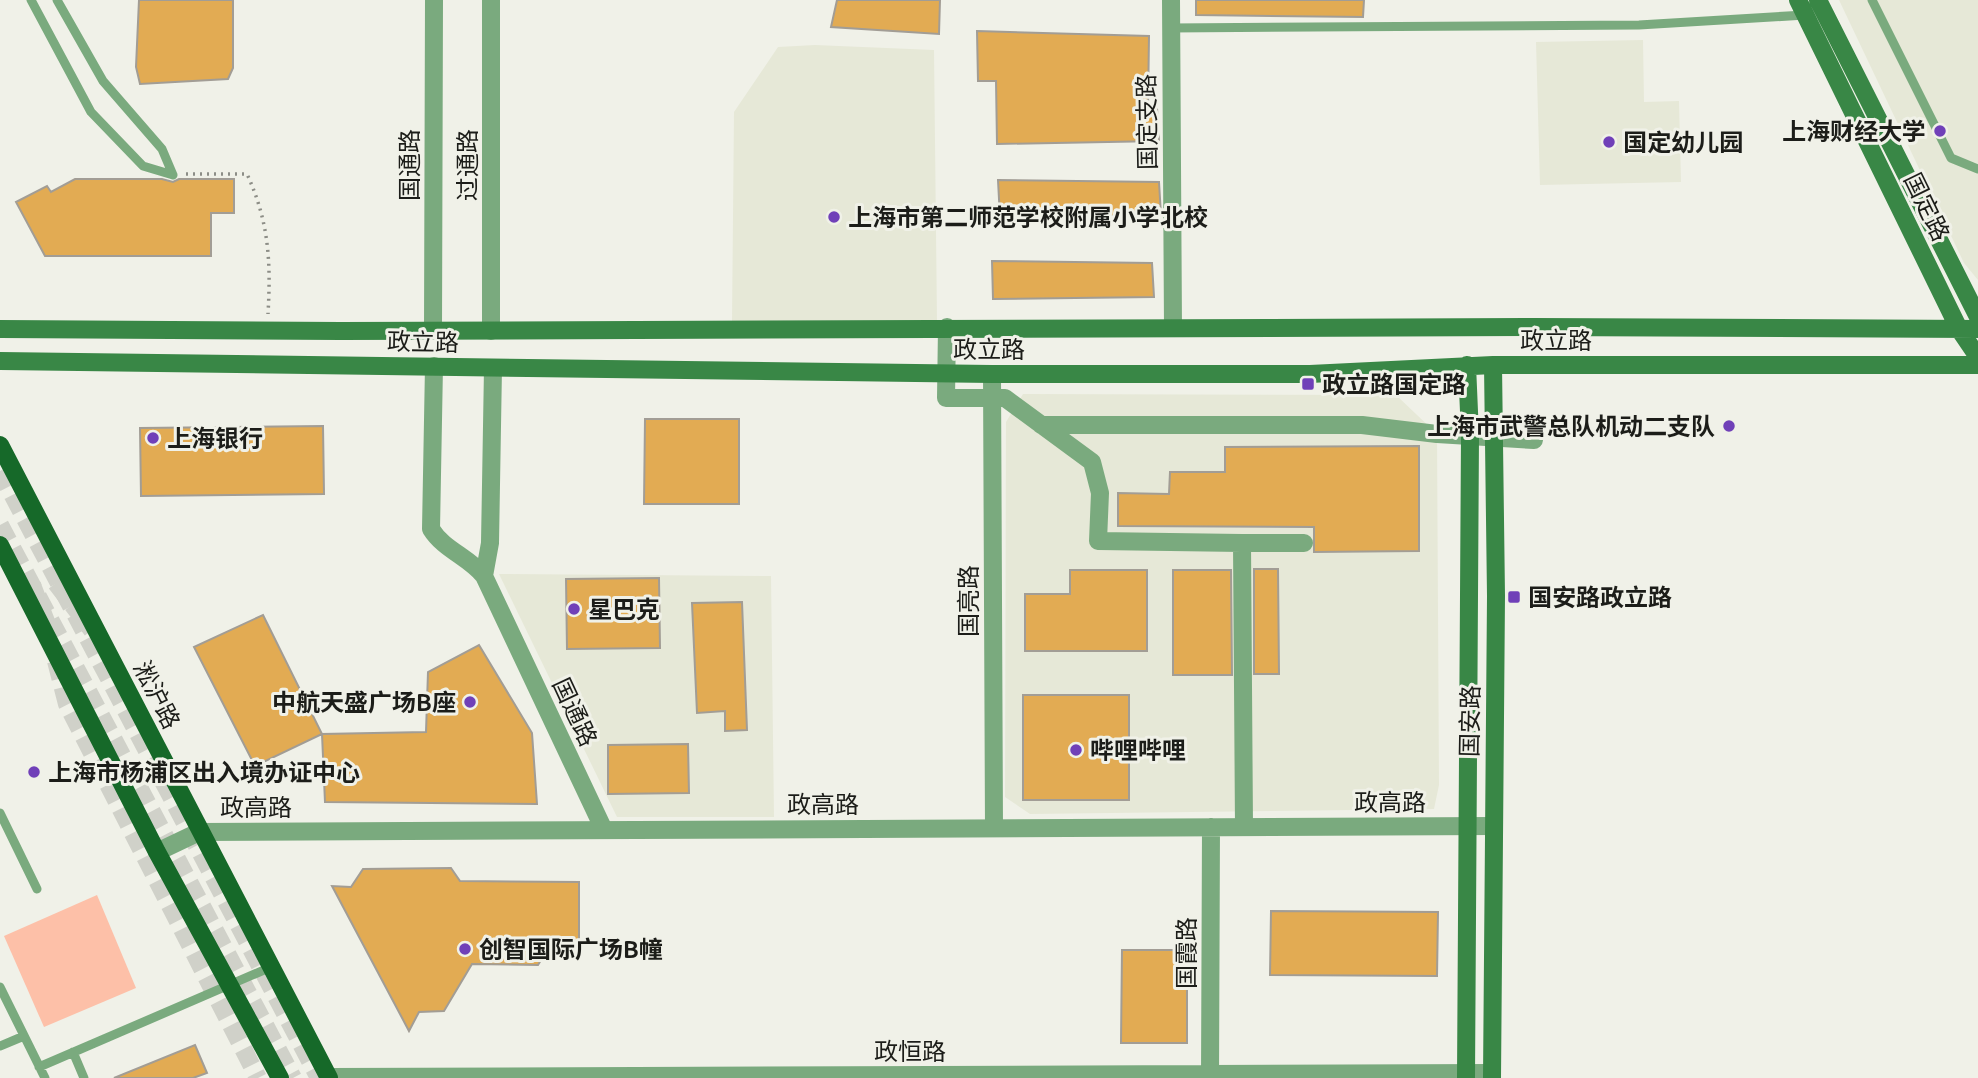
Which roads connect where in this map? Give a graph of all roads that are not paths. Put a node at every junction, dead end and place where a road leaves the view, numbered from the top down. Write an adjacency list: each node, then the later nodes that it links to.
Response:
1 (31, 0): 2 (lane)
2 (57, 0)
3 (434, 0): 17 (street, 国通路)
4 (491, 0): 18 (street, 过通路)
5 (1171, 0): 9 (street, 国定支路)
6 (1818, 0): 11 (main road, 国定路)
7 (1872, 0): 10 (lane)
8 (1802, 7): 9 (lane); 15 (main road, 国定路)
9 (1170, 28): 13 (street, 国定支路)
10 (1978, 169)
11 (1978, 317)
12 (947, 327): 13 (main road, 政立路); 18 (main road, 政立路); 26 (street)
13 (1173, 328): 15 (main road, 政立路)
14 (0, 329): 17 (main road, 政立路)
15 (1959, 329): 16 (main road, 政立路); 19 (main road, 国定路)
16 (1978, 329)
17 (433, 330): 18 (main road, 政立路)
18 (491, 331)
19 (1978, 357)
20 (0, 361): 24 (main road, 政立路)
21 (1467, 365): 22 (main road, 政立路); 27 (main road, 政立路); 30 (main road, 国安路)
22 (1493, 365): 23 (main road, 政立路); 31 (main road, 国安路)
23 (1978, 365)
24 (434, 366): 25 (main road, 政立路); 37 (street, 国通路)
25 (493, 368): 26 (main road, 政立路); 37 (street)
26 (947, 373): 27 (main road, 政立路); 28 (street)
27 (992, 374): 28 (street, 国亮路)
28 (992, 398): 29 (street); 43 (street, 国亮路)
29 (1041, 425): 30 (street); 34 (street)
30 (1470, 435): 31 (street); 39 (main road, 国安路)
31 (1493, 435): 32 (street); 40 (main road, 国安路)
32 (1534, 440)
33 (0, 445): 45 (main road, 淞沪路)
34 (1242, 543): 35 (street); 42 (street)
35 (1304, 544)
36 (0, 545): 46 (main road)
37 (484, 576): 44 (street, 国通路)
38 (0, 813): 47 (lane)
39 (1467, 826): 40 (street, 政高路); 42 (street, 政高路); 55 (main road, 国安路)
40 (1493, 826): 56 (main road, 国安路)
41 (1211, 827): 42 (street, 政高路); 43 (street, 政高路); 59 (street, 国霞路)
42 (1244, 827)
43 (994, 828): 44 (street, 政高路)
44 (604, 830): 45 (street, 政高路)
45 (199, 832): 46 (street, 政高路); 48 (main road, 淞沪路)
46 (157, 852): 49 (main road)
47 (37, 889)
48 (271, 967): 49 (lane); 63 (main road, 淞沪路)
49 (229, 985): 53 (lane); 62 (main road)
50 (0, 987): 51 (lane)
51 (24, 1036): 52 (lane); 54 (lane)
52 (0, 1046)
53 (73, 1052): 54 (lane); 61 (lane)
54 (39, 1067): 60 (lane)
55 (1466, 1076): 56 (street, 政恒路); 59 (street, 政恒路)
56 (1492, 1076)
57 (716, 1077): 58 (street, 政恒路); 63 (street, 政恒路)
58 (994, 1077): 59 (street, 政恒路)
59 (1210, 1077)
60 (44, 1078)
61 (84, 1078)
62 (279, 1078)
63 (329, 1078)

